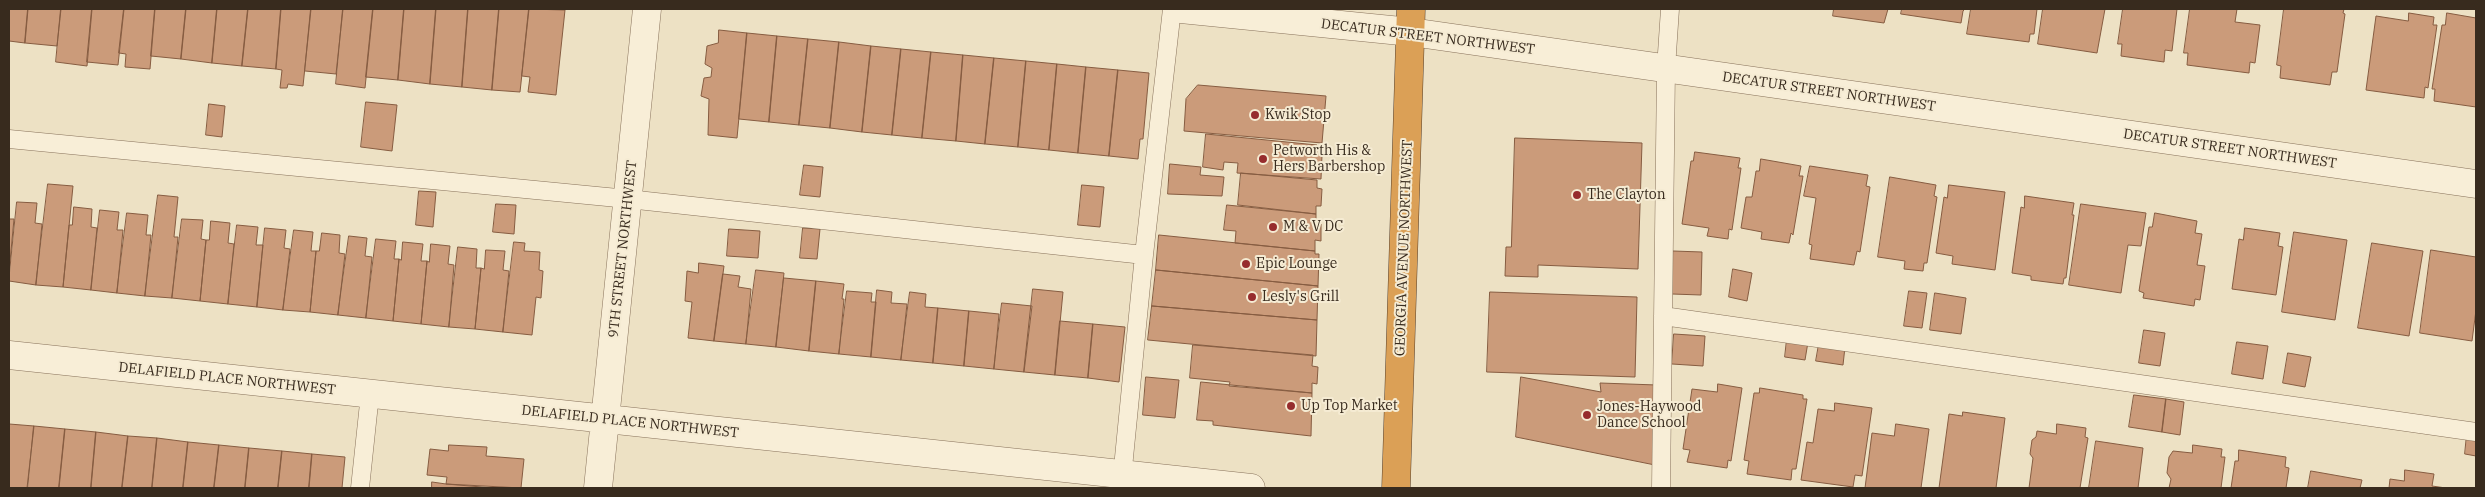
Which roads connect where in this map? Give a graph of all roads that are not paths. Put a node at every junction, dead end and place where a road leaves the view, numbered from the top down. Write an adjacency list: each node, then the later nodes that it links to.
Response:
1 (647, 9): 9 (street, 9TH STREET NORTHWEST)
2 (1172, 9): 10 (lane)
3 (1181, 9): 5 (street, DECATUR STREET NORTHWEST)
4 (1670, 9): 6 (lane)
5 (1411, 21): 6 (street, DECATUR STREET NORTHWEST); 20 (highway, GEORGIA AVENUE NORTHWEST)
6 (1666, 68): 8 (street, DECATUR STREET NORTHWEST); 11 (lane)
7 (9, 139): 9 (lane)
8 (2476, 184)
9 (628, 199): 10 (lane); 14 (street, 9TH STREET NORTHWEST)
10 (1144, 255): 16 (lane)
11 (1663, 316): 15 (lane); 21 (lane)
12 (9, 355): 13 (street, DELAFIELD PLACE NORTHWEST)
13 (370, 394): 14 (street, DELAFIELD PLACE NORTHWEST); 17 (lane)
14 (605, 419): 16 (street, DELAFIELD PLACE NORTHWEST); 18 (street, 9TH STREET NORTHWEST)
15 (2476, 432)
16 (1122, 481): 19 (street, DELAFIELD PLACE NORTHWEST)
17 (360, 488)
18 (598, 488)
19 (1251, 488)
20 (1396, 488)
21 (1661, 488)

